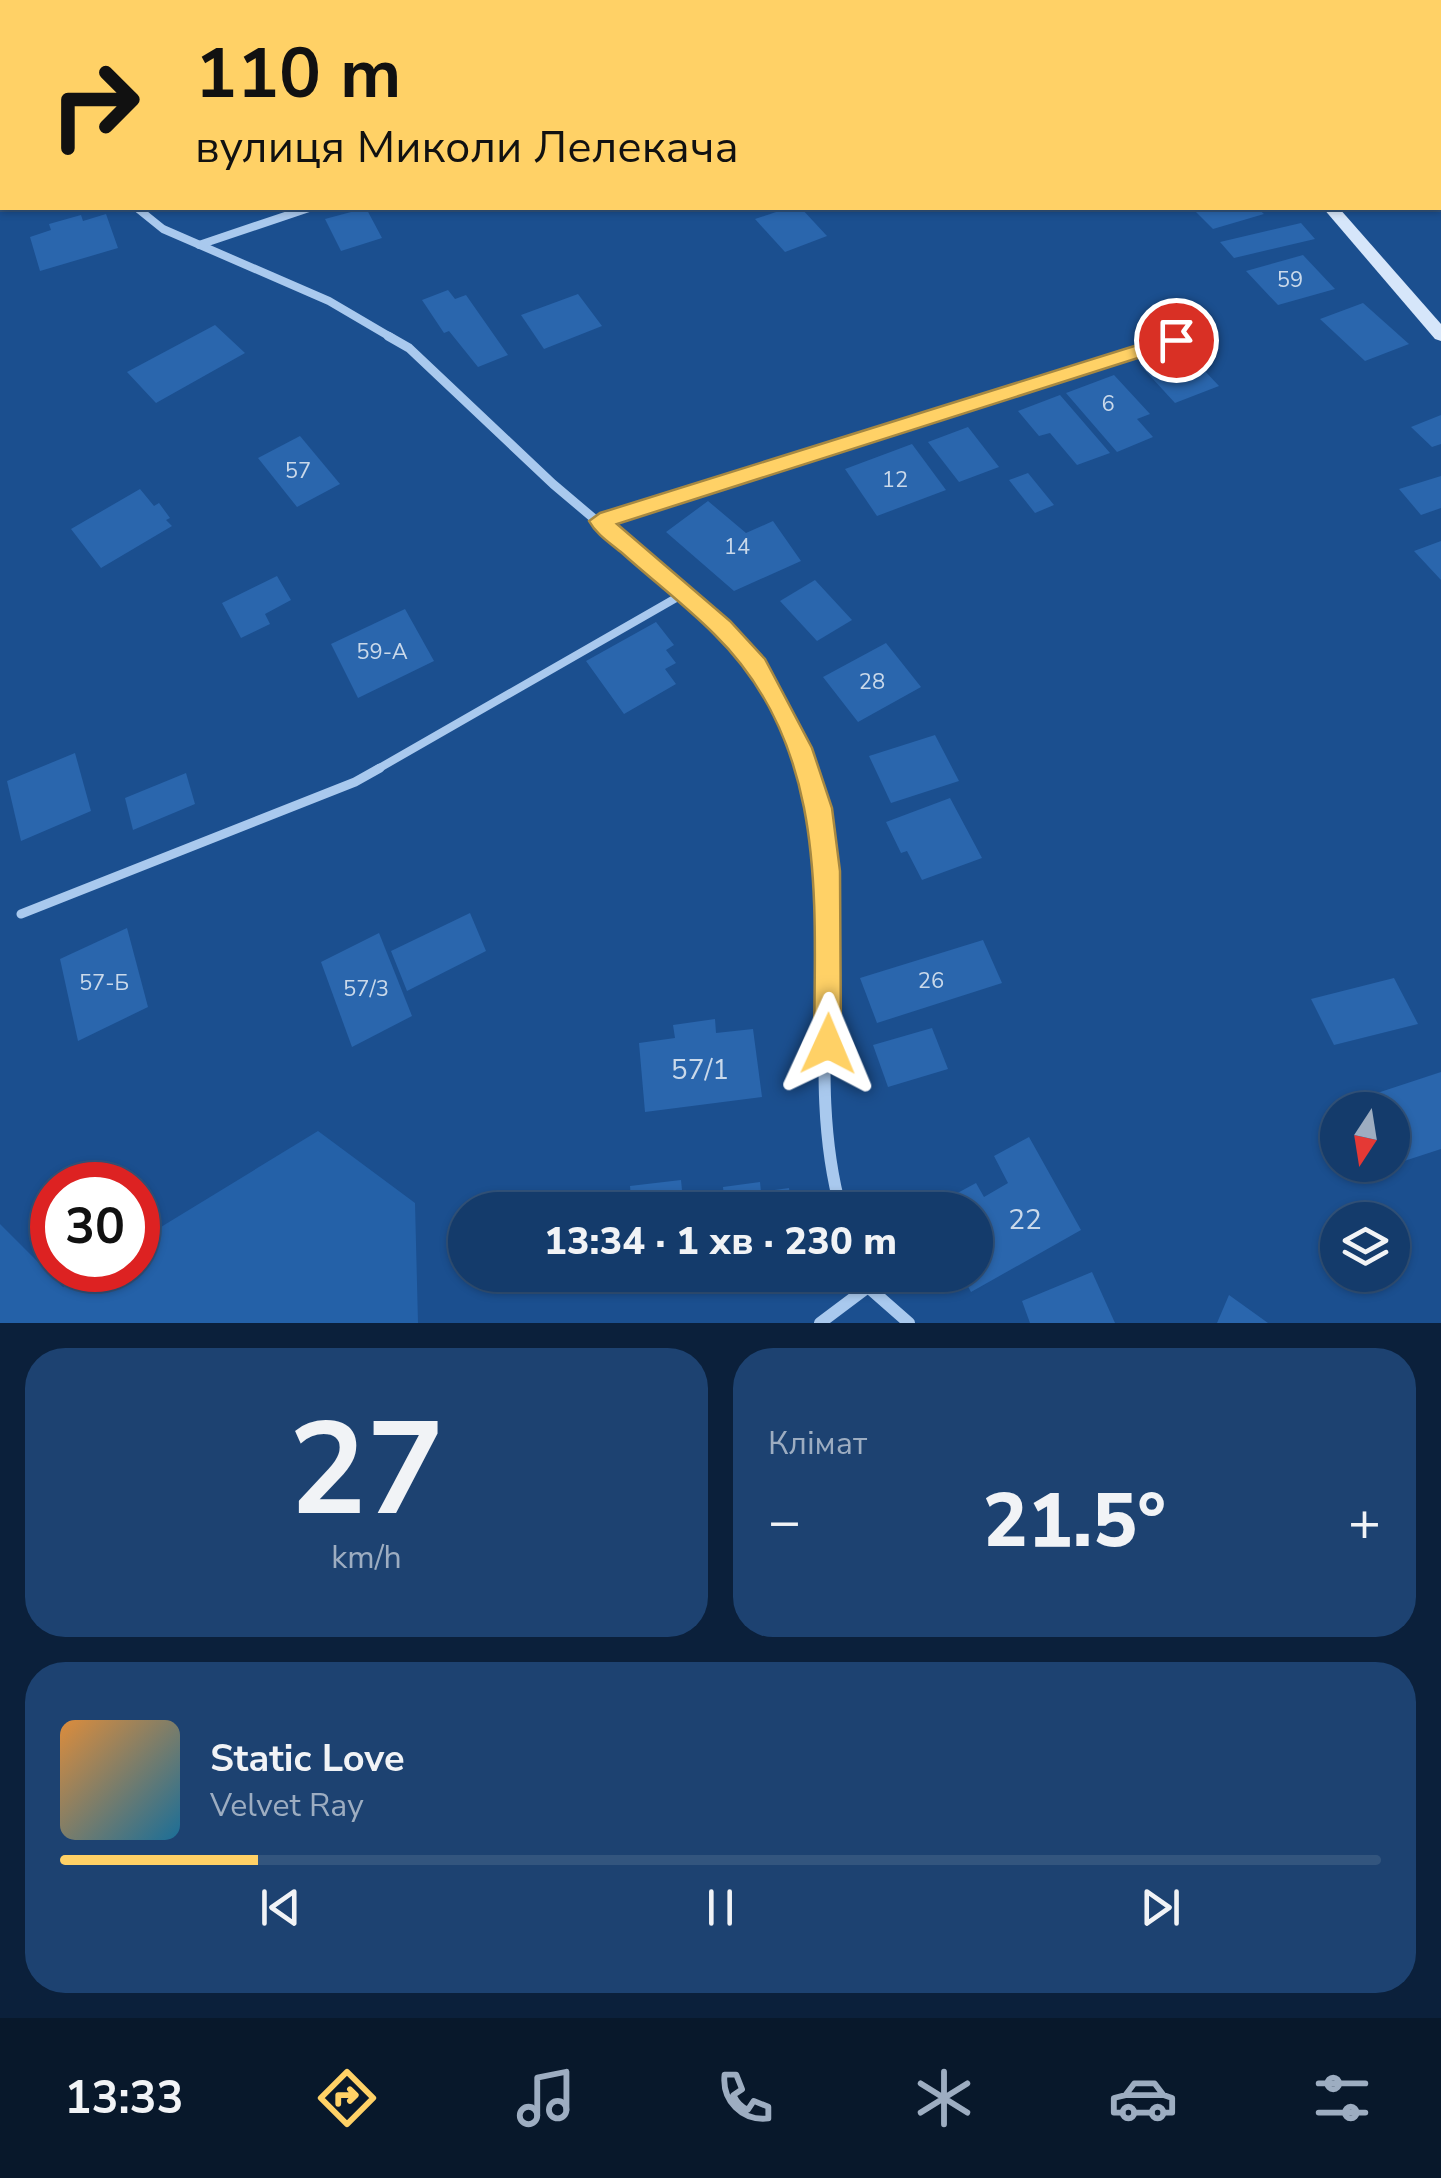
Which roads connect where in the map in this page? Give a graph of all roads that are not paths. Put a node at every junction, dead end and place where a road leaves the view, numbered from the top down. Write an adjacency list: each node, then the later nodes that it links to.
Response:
1 (140, 210): 4 (street)
2 (303, 210): 4 (street)
3 (1333, 210): 5 (street)
4 (198, 245): 7 (street)
5 (1441, 336)
6 (1176, 340): 7 (street)
7 (600, 521): 8 (street)
8 (684, 594): 9 (lane); 10 (street)
9 (21, 914)
10 (836, 1192)
11 (854, 1292): 13 (street)
12 (877, 1292): 14 (street)
13 (820, 1323)
14 (909, 1323)

